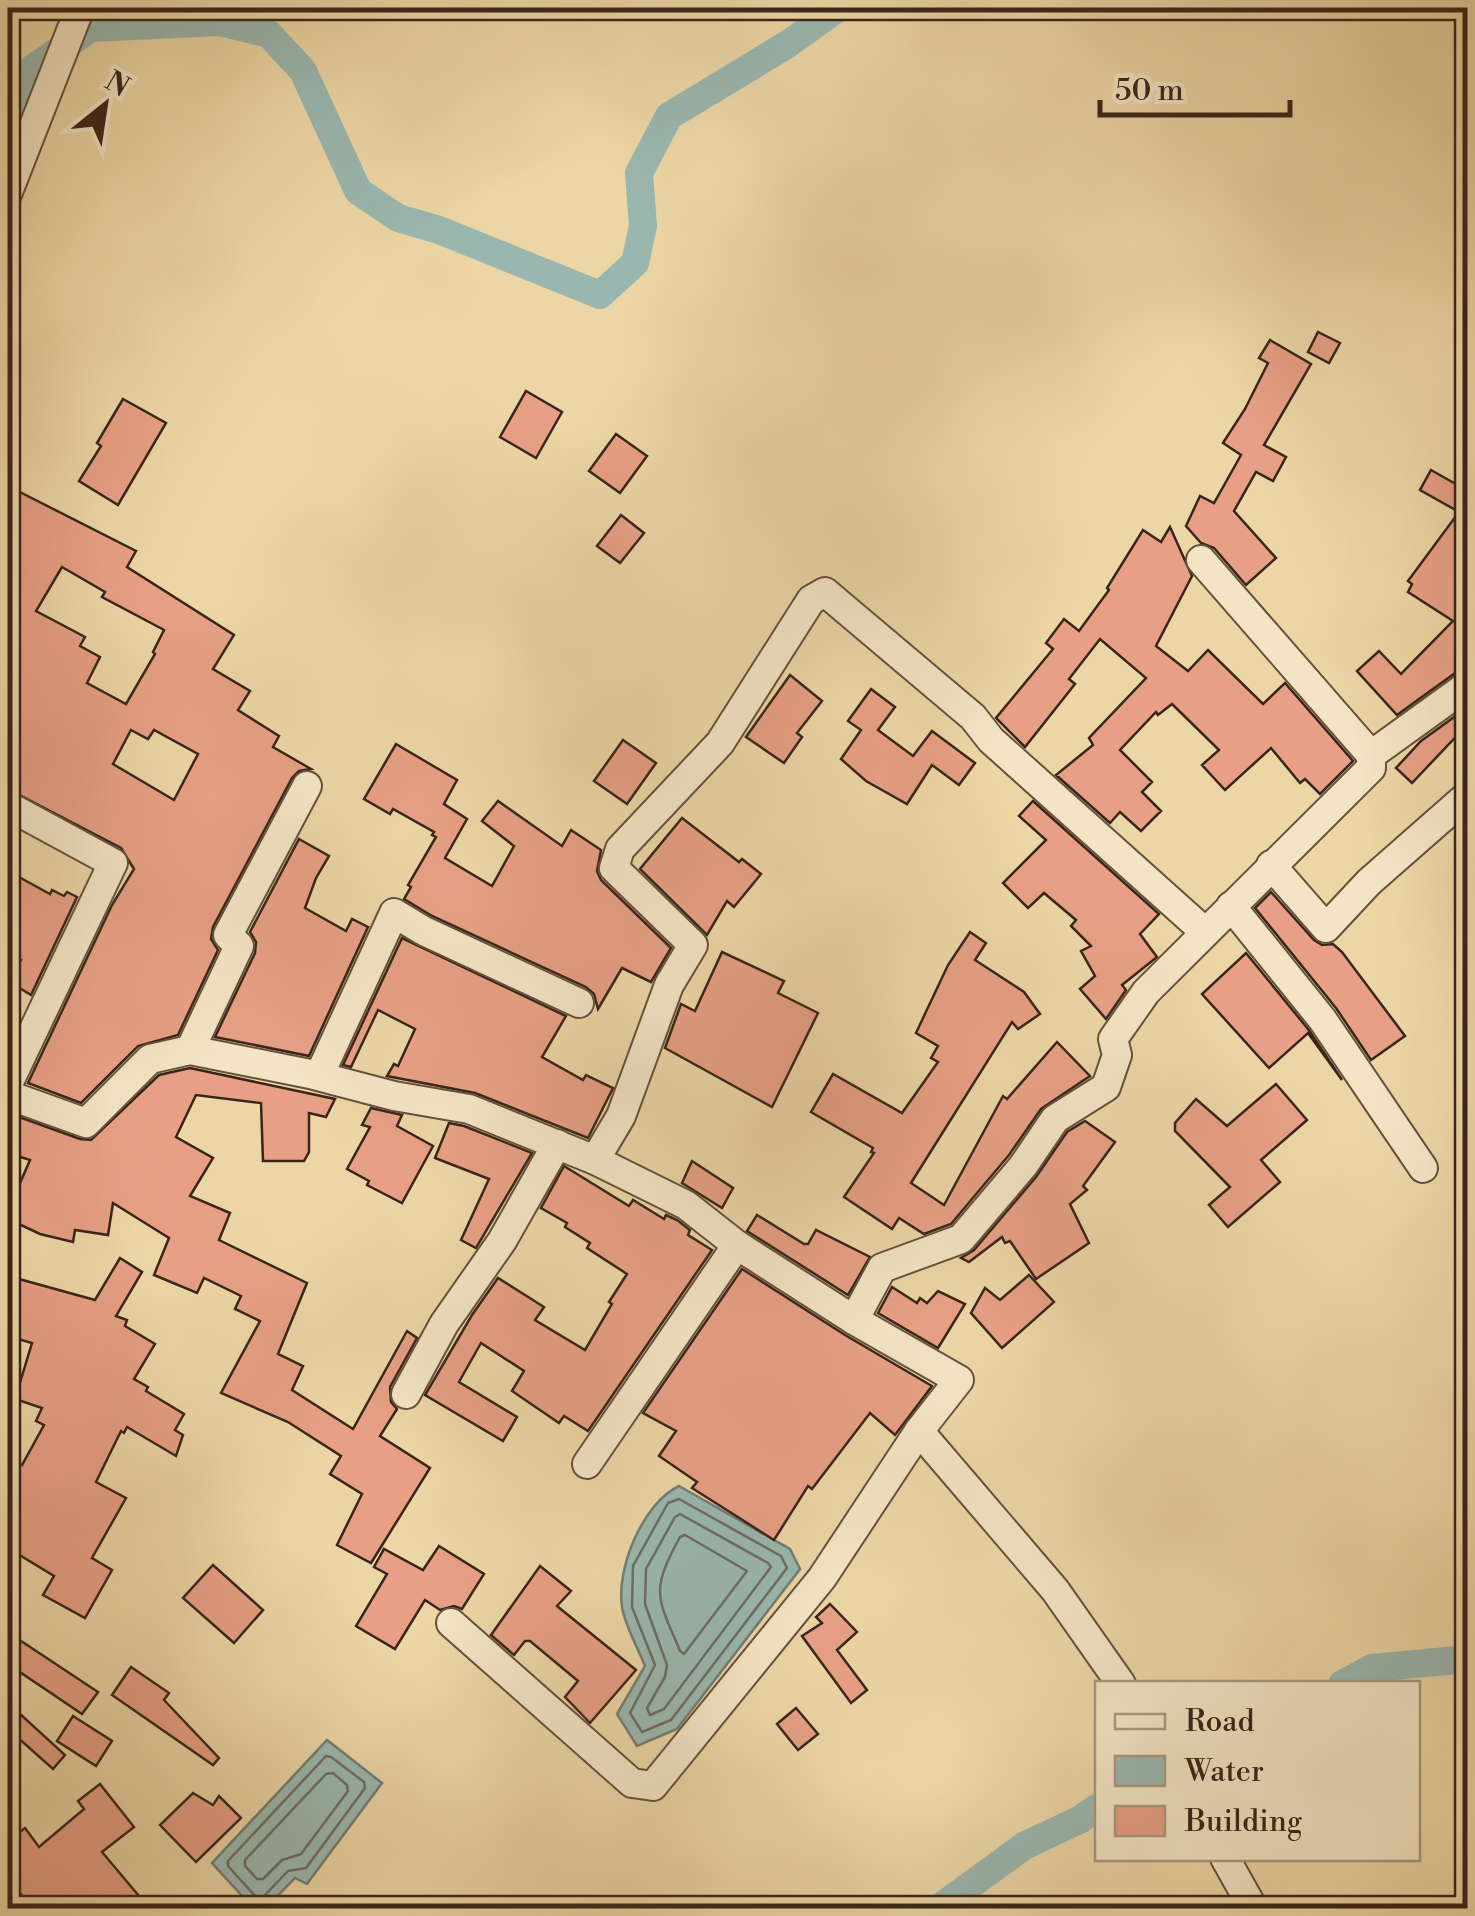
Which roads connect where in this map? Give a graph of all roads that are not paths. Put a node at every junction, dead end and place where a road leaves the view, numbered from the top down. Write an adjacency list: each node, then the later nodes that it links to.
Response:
1 (80, 8): 2 (street)
2 (8, 192)
3 (1201, 560): 5 (street)
4 (1468, 685): 5 (street)
5 (1371, 755): 9 (street)
6 (307, 786): 13 (street)
7 (1468, 796): 9 (street)
8 (8, 806): 15 (street)
9 (1271, 865): 10 (street)
10 (1231, 906): 11 (street); 19 (street)
11 (1205, 932): 18 (street); 21 (street)
12 (579, 1003): 14 (street)
13 (190, 1050): 14 (street); 16 (street)
14 (320, 1076): 17 (street)
15 (8, 1084)
16 (8, 1095)
17 (557, 1144): 18 (street); 22 (street)
18 (595, 1160): 20 (street)
19 (1423, 1168)
20 (736, 1244): 21 (street); 24 (street)
21 (854, 1320): 23 (street)
22 (406, 1394)
23 (918, 1431): 25 (street); 26 (street)
24 (587, 1464)
25 (451, 1623)
26 (1119, 1681)
27 (1227, 1861): 28 (street)
28 (1253, 1908)

